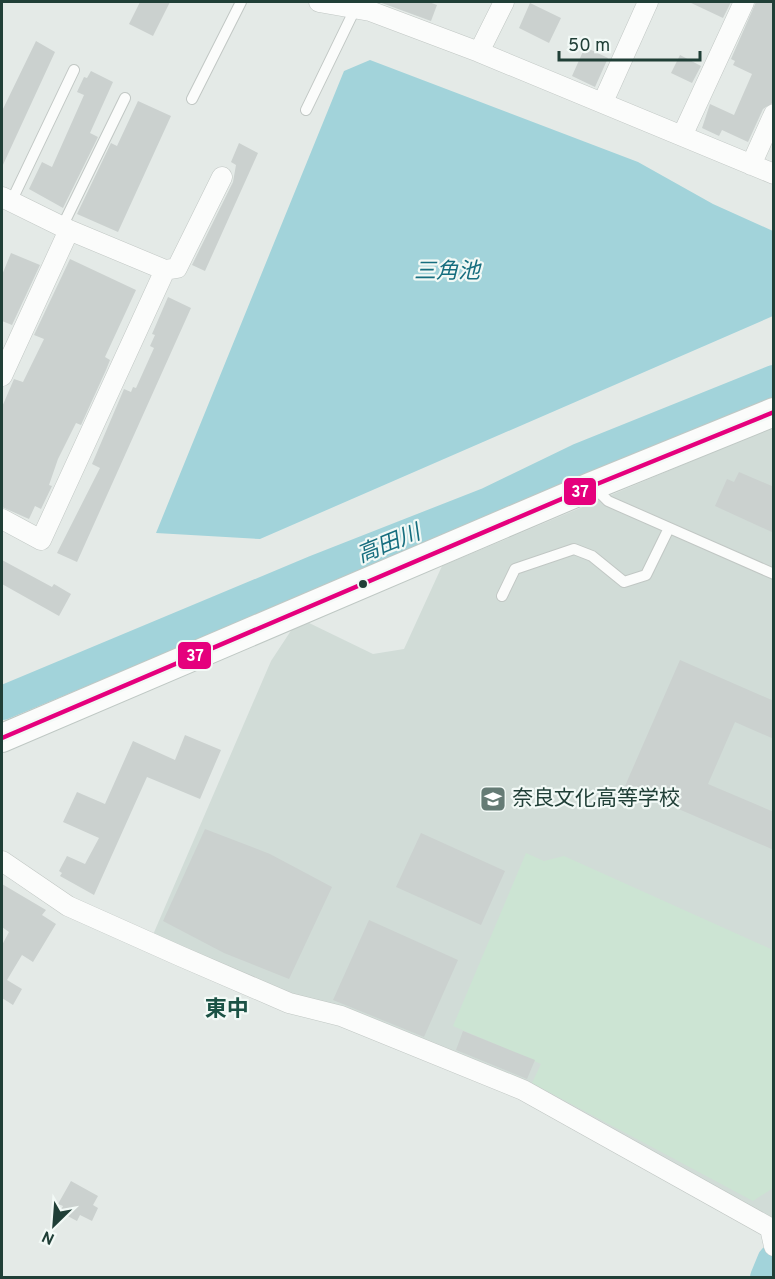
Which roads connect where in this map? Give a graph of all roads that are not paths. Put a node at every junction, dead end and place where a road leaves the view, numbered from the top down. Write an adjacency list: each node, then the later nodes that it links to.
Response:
1 (241, 2): 10 (lane)
2 (319, 2): 6 (street)
3 (504, 2): 7 (street)
4 (648, 2): 11 (street)
5 (744, 2): 14 (street)
6 (366, 7): 7 (street); 12 (lane)
7 (479, 52): 11 (street)
8 (74, 70): 18 (lane)
9 (125, 98): 19 (lane)
10 (192, 99)
11 (603, 102): 14 (street)
12 (306, 110)
13 (774, 114): 15 (street)
14 (682, 135): 15 (street)
15 (751, 165): 16 (street)
16 (774, 174)
17 (222, 177): 20 (street)
18 (6, 200): 19 (street)
19 (66, 229): 20 (street); 21 (street)
20 (165, 270): 24 (street)
21 (2, 376)
22 (774, 412): 23 (street)
23 (592, 486): 25 (lane); 28 (street)
24 (2, 519)
25 (669, 528): 26 (lane); 27 (lane)
26 (774, 574)
27 (502, 596)
28 (2, 738)
29 (2, 861): 30 (street)
30 (774, 1246)

